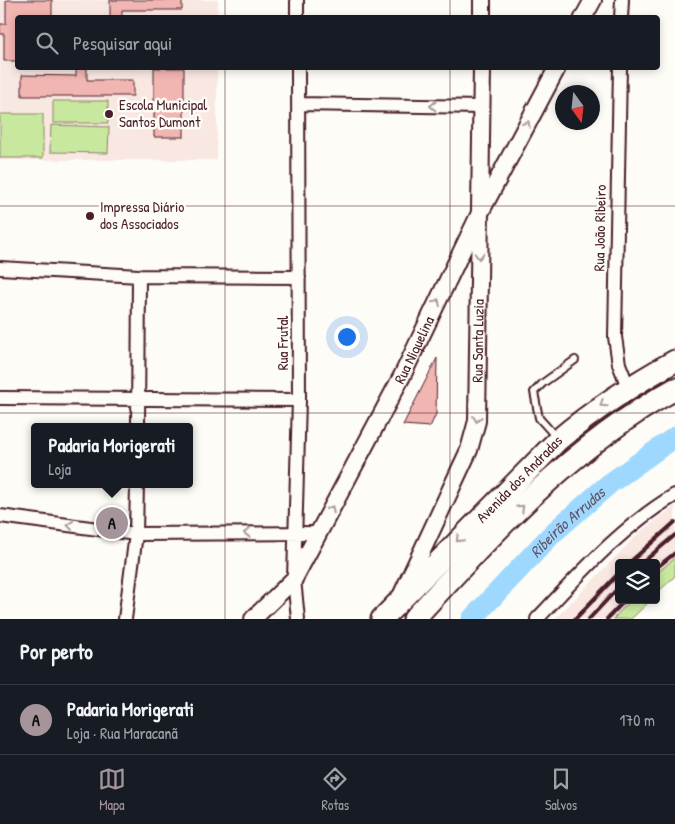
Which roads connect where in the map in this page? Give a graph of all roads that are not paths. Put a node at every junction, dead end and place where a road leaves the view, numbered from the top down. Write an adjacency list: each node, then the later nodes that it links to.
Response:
1 (297, 0): 5 (street)
2 (482, 0): 6 (street)
3 (592, 0): 7 (street)
4 (622, 0): 8 (street)
5 (297, 15)
6 (482, 15)
7 (584, 15)
8 (621, 15)
9 (298, 70): 13 (street, Rua Frutal)
10 (482, 70): 14 (street, Rua Santa Luzia)
11 (556, 70): 16 (street, Rua Niquelina, one-way to 11)
12 (620, 70): 23 (street, Rua João Ribeiro)
13 (298, 104): 14 (street, one-way to 13); 20 (street, Rua Frutal)
14 (482, 106): 15 (street, Rua Santa Luzia)
15 (480, 149): 16 (street); 17 (street, Rua Santa Luzia)
16 (512, 153): 17 (street, Rua Niquelina)
17 (480, 213): 34 (street, Rua Niquelina, one-way to 17); 37 (street, Rua Santa Luzia, one-way to 37)
18 (0, 268): 19 (street)
19 (139, 276): 20 (street); 26 (street)
20 (299, 277): 27 (street, Rua Frutal)
21 (575, 360): 29 (lane)
22 (675, 361): 23 (main road, Avenida dos Andradas)
23 (628, 387): 29 (main road, Avenida dos Andradas, one-way to 29)
24 (675, 389): 42 (main road, Avenida dos Andradas, one-way to 24)
25 (0, 398): 26 (street)
26 (138, 398): 27 (street); 28 (street)
27 (299, 400): 33 (street, Rua Frutal)
28 (138, 423)
29 (558, 440): 37 (main road, Avenida dos Andradas, one-way to 37)
30 (137, 488): 35 (street)
31 (675, 495): 43 (street)
32 (0, 516): 35 (street, one-way to 32)
33 (296, 532): 34 (street); 35 (street, one-way to 35); 36 (street, Rua Frutal)
34 (318, 533): 36 (street, Rua Niquelina)
35 (136, 534): 38 (street)
36 (294, 579): 39 (street, Rua Niquelina); 40 (street, Rua Frutal)
37 (400, 599): 41 (main road, Avenida dos Andradas)
38 (126, 619)
39 (254, 619)
40 (298, 619)
41 (382, 619)
42 (414, 619)
43 (537, 619)

